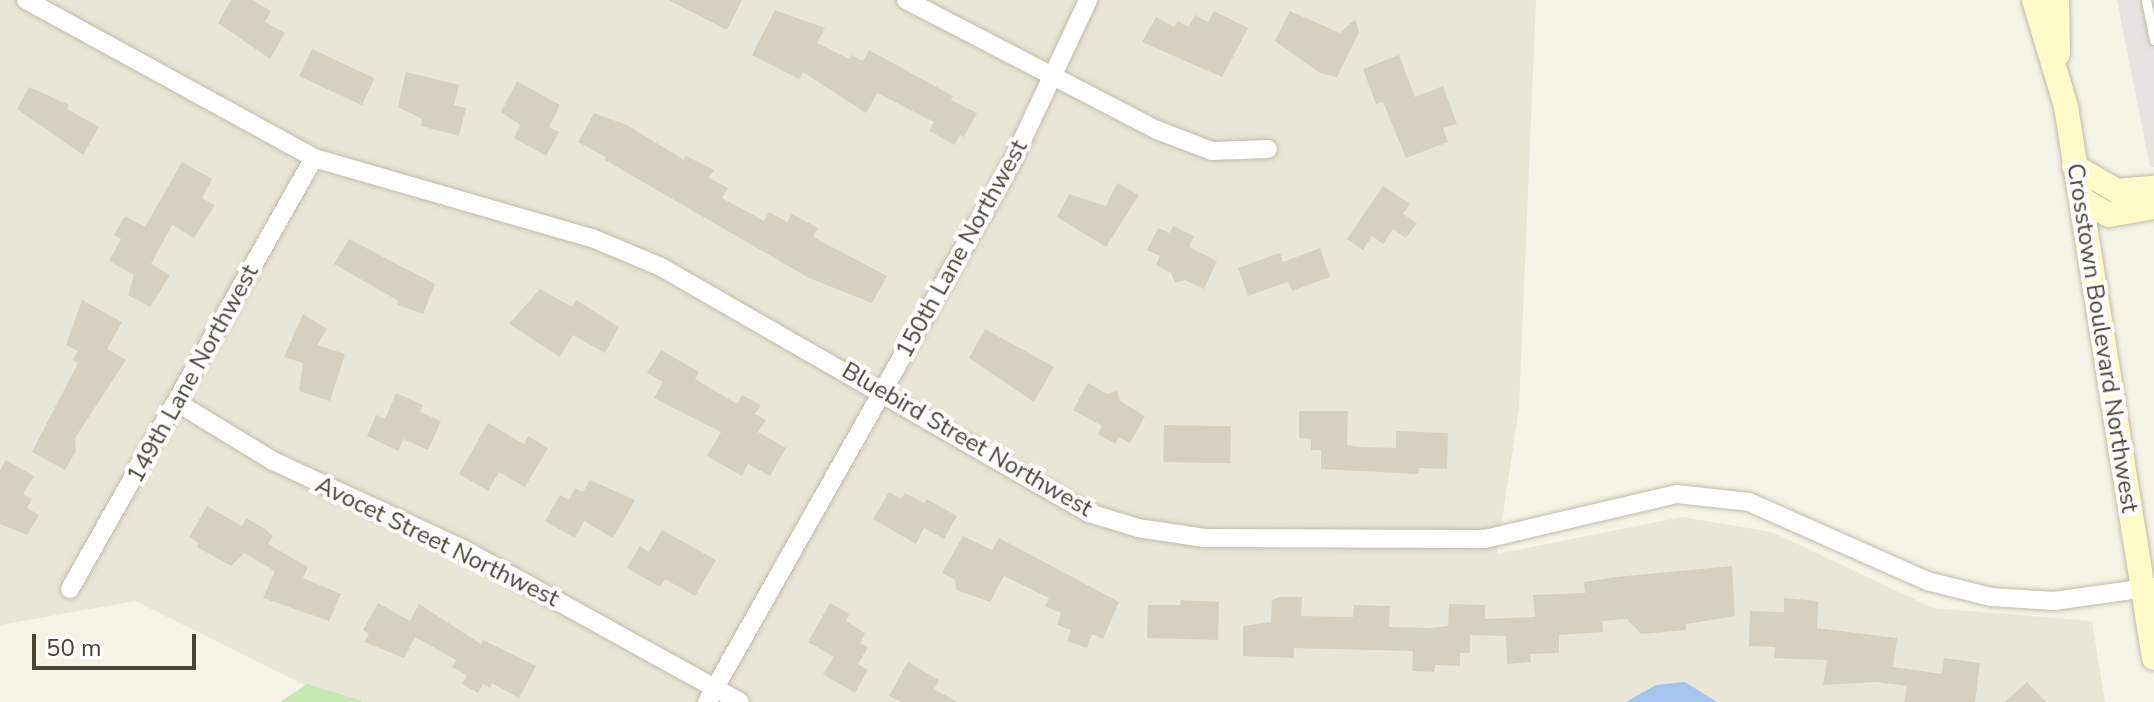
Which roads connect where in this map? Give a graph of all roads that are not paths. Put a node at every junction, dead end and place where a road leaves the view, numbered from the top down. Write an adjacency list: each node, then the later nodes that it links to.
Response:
1 (26, 0): 11 (street, Bluebird Street Northwest)
2 (906, 0): 9 (street)
3 (1088, 0): 9 (street, 150th Lane Northwest)
4 (2034, 0): 8 (street, Crosstown Boulevard Northwest)
5 (2057, 0): 8 (street, Crosstown Boulevard Northwest)
6 (2146, 0): 7 (lane)
7 (2154, 40)
8 (2057, 65): 12 (street, Crosstown Boulevard Northwest)
9 (1055, 76): 10 (street); 16 (street, 150th Lane Northwest)
10 (1268, 149)
11 (314, 158): 16 (street, Bluebird Street Northwest); 17 (street, 149th Lane Northwest)
12 (2074, 166): 13 (street); 14 (street, Crosstown Boulevard Northwest)
13 (2154, 188)
14 (2081, 199): 15 (street); 18 (street, Crosstown Boulevard Northwest)
15 (2154, 207)
16 (883, 392): 18 (street, Bluebird Street Northwest); 21 (street, 150th Lane Northwest)
17 (178, 403): 19 (street, 149th Lane Northwest); 21 (street, Avocet Street Northwest)
18 (2148, 588): 20 (street, Crosstown Boulevard Northwest)
19 (70, 589)
20 (2154, 658)
21 (710, 694): 22 (street, Avocet Street Northwest)
22 (740, 702)

